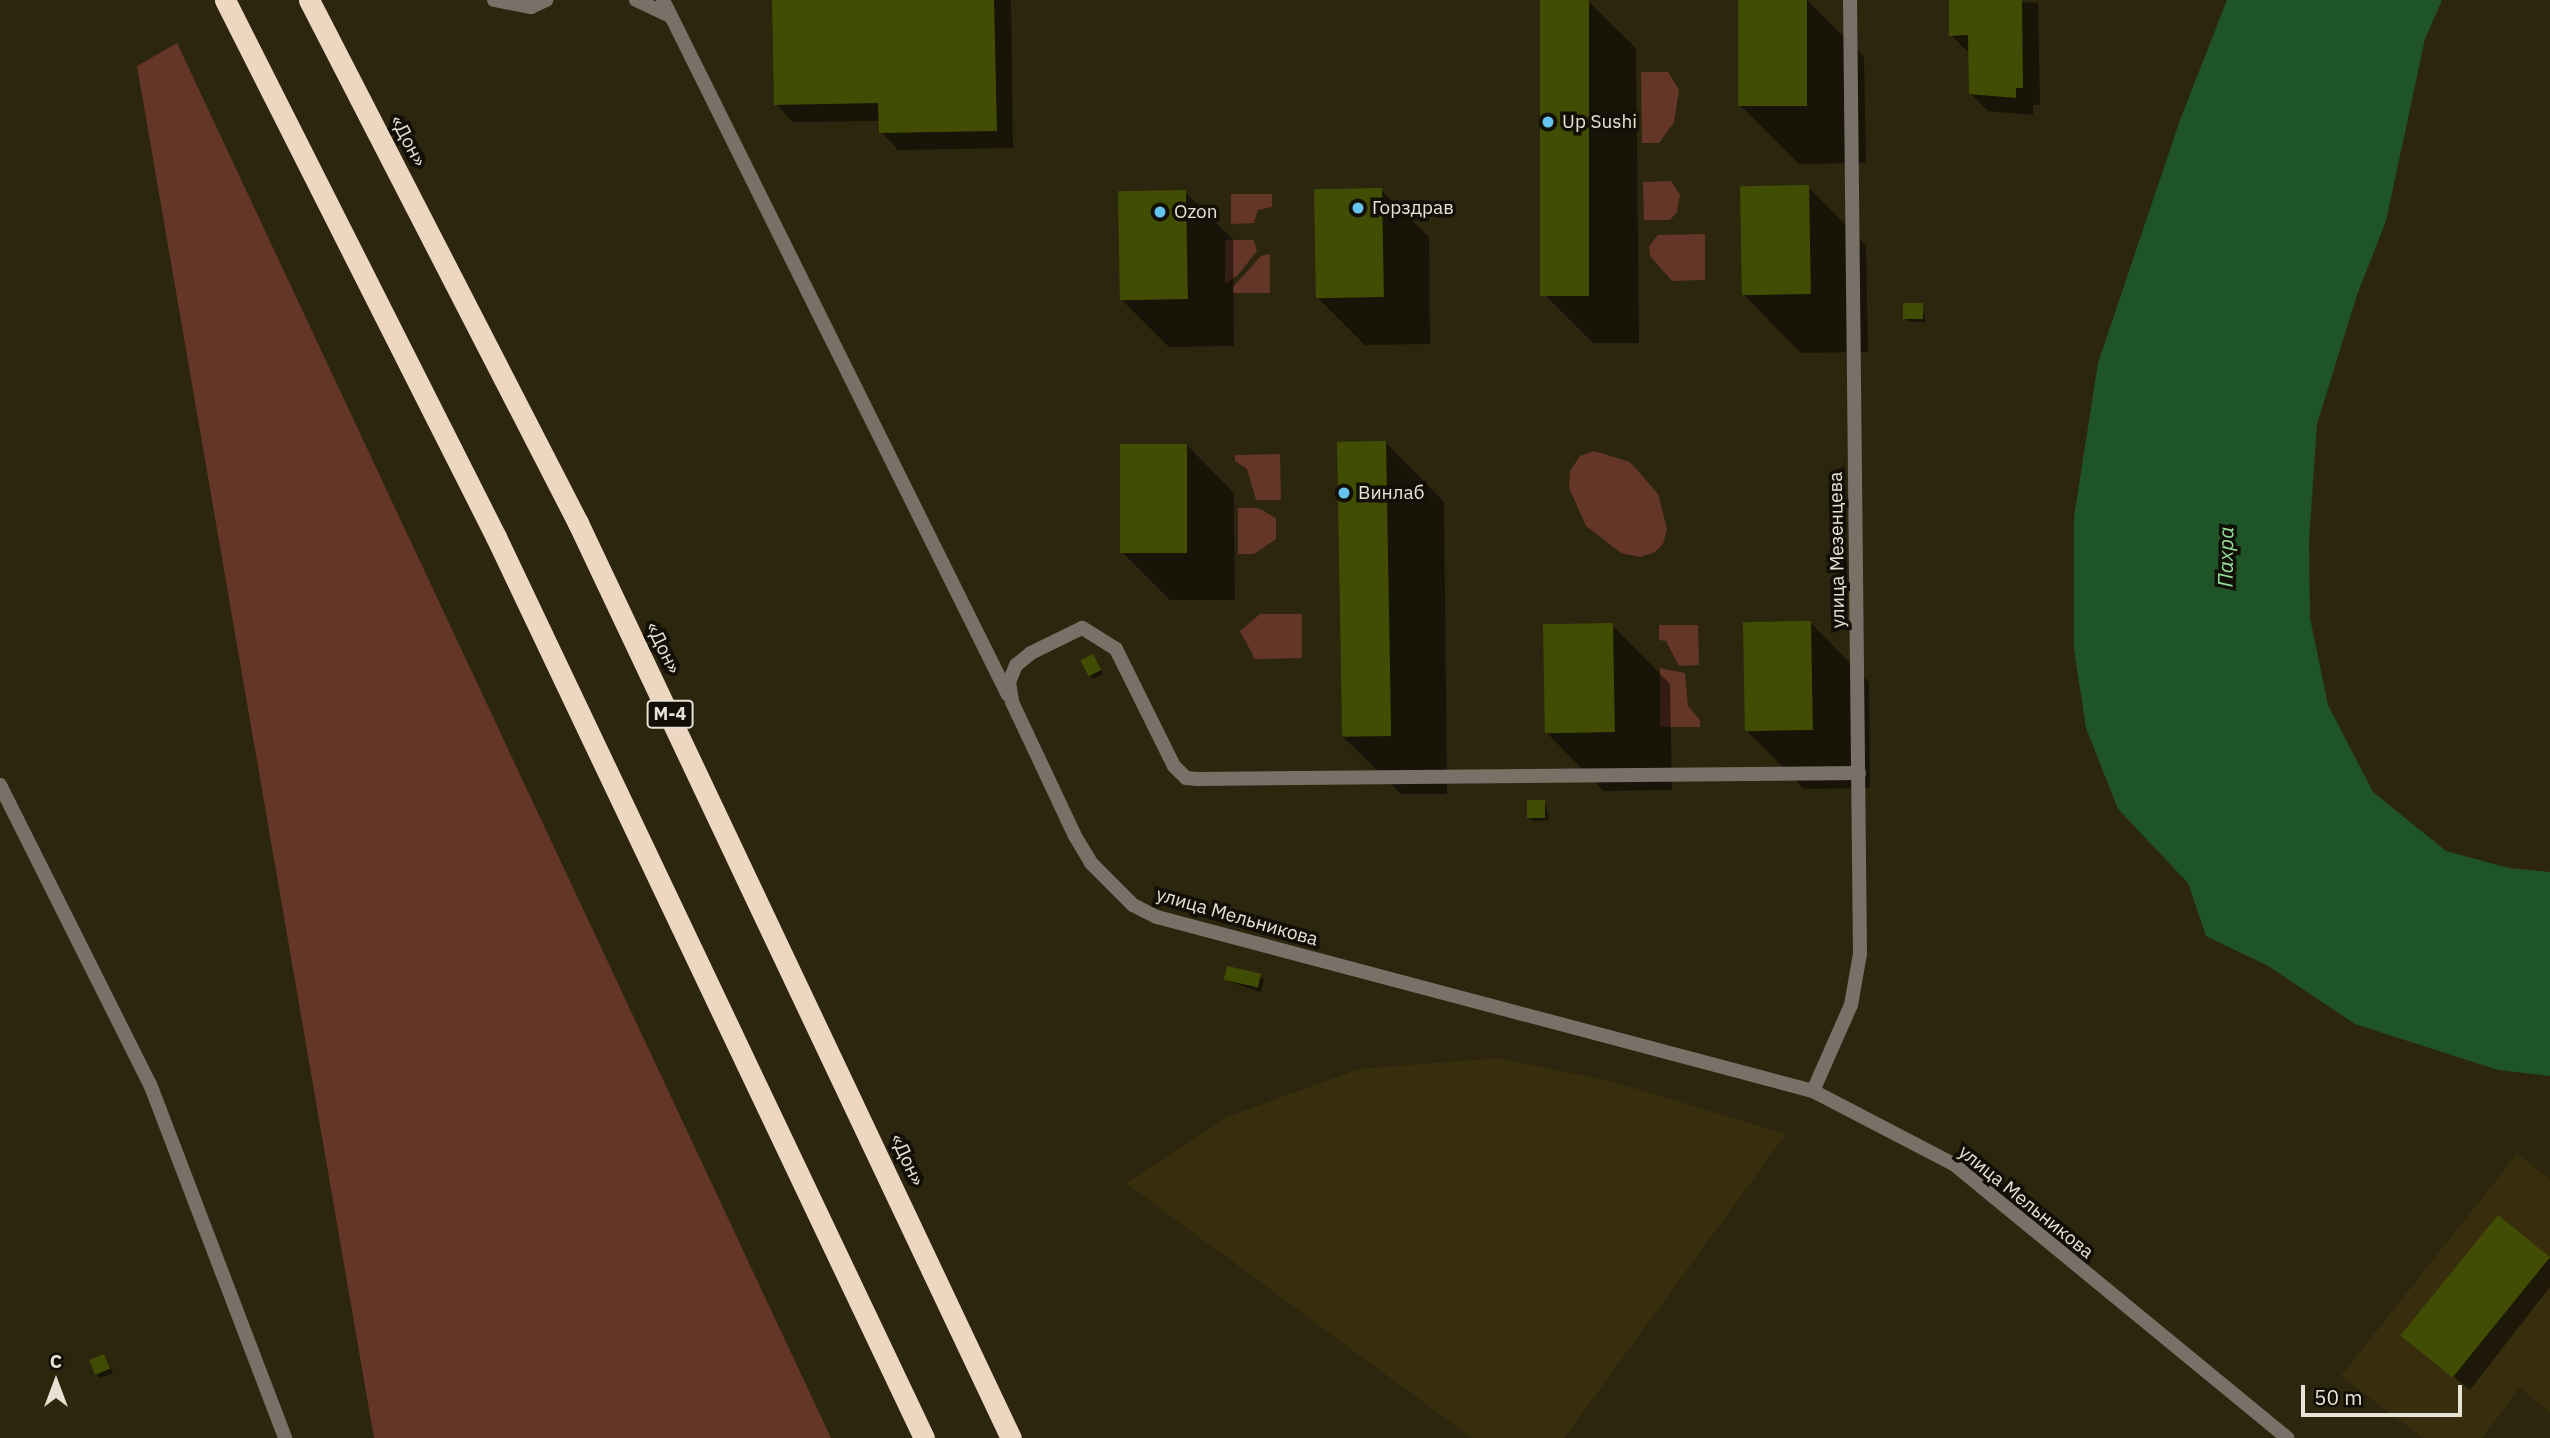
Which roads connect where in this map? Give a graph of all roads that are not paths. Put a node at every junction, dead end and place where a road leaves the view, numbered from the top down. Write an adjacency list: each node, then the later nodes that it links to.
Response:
1 (225, 0): 14 (highway)
2 (309, 0): 15 (highway, «Дон» / М-4)
3 (495, 0): 4 (street)
4 (546, 0)
5 (636, 0): 8 (street)
6 (663, 0): 8 (street, улица Мельникова)
7 (1850, 0): 10 (street, улица Мезенцева)
8 (671, 16): 9 (street, улица Мельникова)
9 (1012, 702): 10 (street); 12 (street, улица Мельникова)
10 (1858, 773): 12 (street, улица Мезенцева)
11 (0, 785): 13 (street)
12 (1813, 1091): 16 (street, улица Мельникова)
13 (285, 1438)
14 (925, 1438)
15 (1011, 1438)
16 (2287, 1438)

